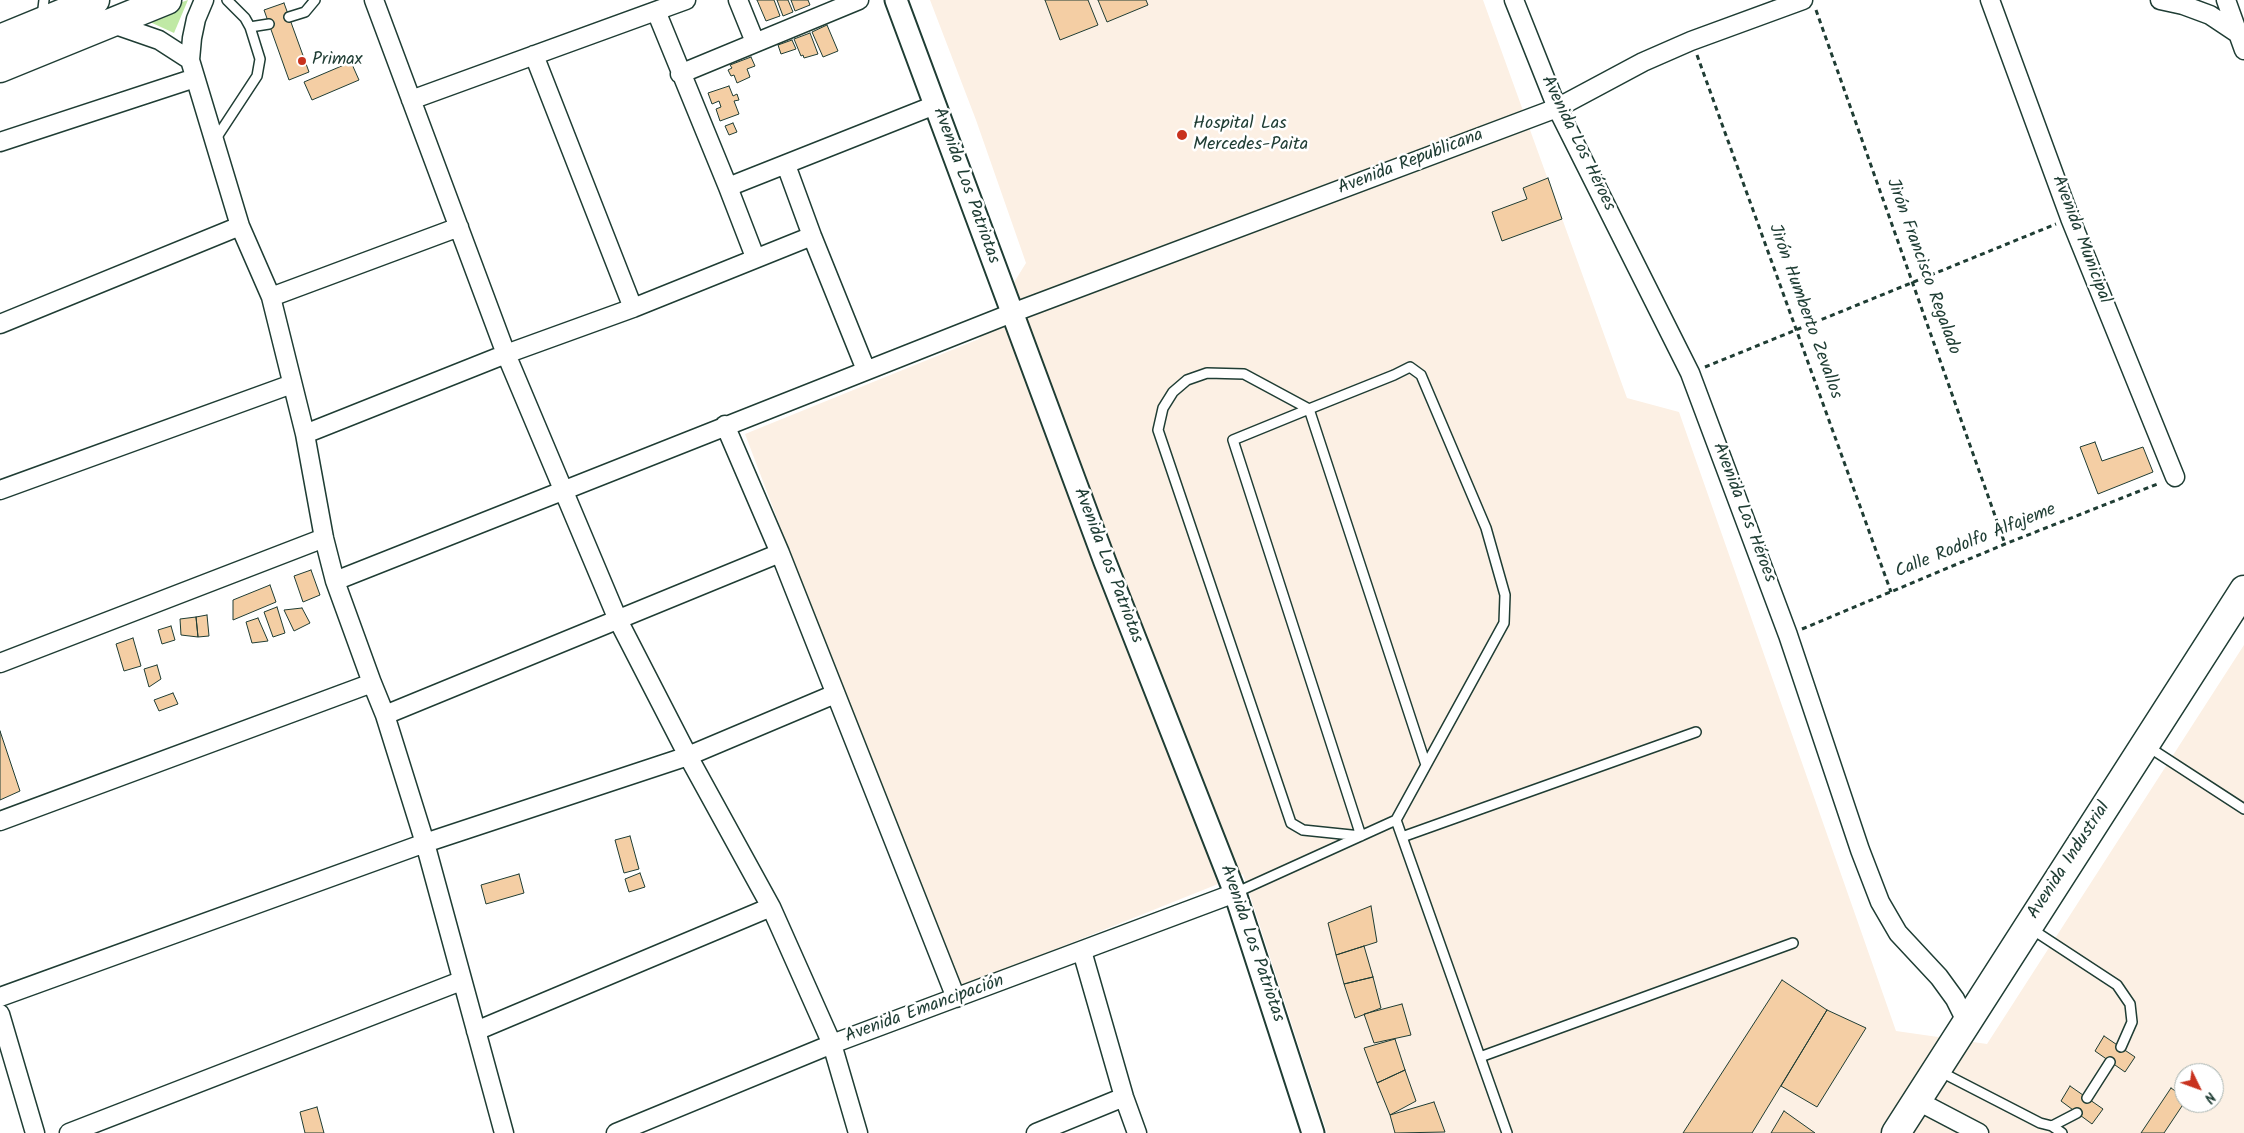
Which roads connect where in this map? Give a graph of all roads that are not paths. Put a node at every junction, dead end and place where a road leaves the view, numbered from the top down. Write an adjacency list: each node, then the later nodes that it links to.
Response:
1 (95, 0): 16 (main road)
2 (167, 0): 19 (main road)
3 (204, 0): 26 (street)
4 (227, 0): 21 (lane)
5 (315, 0): 18 (lane)
6 (374, 0): 30 (street)
7 (686, 0): 17 (street)
8 (738, 0): 24 (street)
9 (859, 0): 24 (street)
10 (896, 0): 31 (street, Avenida Los Patriotas)
11 (1514, 0): 32 (street, Avenida Los Héroes)
12 (1990, 0): 51 (street, Avenida Municipal)
13 (2160, 0): 23 (street)
14 (2226, 0): 23 (street)
15 (1809, 5): 32 (street, Avenida Republicana)
16 (44, 6): 22 (main road)
17 (656, 11): 25 (street); 28 (street)
18 (289, 17)
19 (110, 23): 26 (street); 27 (main road)
20 (269, 24): 21 (lane)
21 (250, 27): 34 (lane)
22 (6, 36)
23 (2241, 41)
24 (755, 42): 28 (street)
25 (534, 55): 30 (street); 42 (street)
26 (190, 60): 29 (street)
27 (0, 68)
28 (680, 74): 36 (street)
29 (195, 78): 33 (street); 34 (street)
30 (411, 100): 38 (street)
31 (935, 105): 35 (street); 43 (street, Avenida Los Patriotas)
32 (1557, 108): 43 (street, Avenida Republicana); 82 (street, Avenida Los Héroes)
33 (0, 142)
34 (214, 142): 37 (street)
35 (786, 164): 36 (street); 39 (street)
36 (728, 187): 40 (street)
37 (240, 226): 41 (street); 44 (street)
38 (458, 227): 41 (street); 45 (street)
39 (812, 236): 40 (street); 46 (street)
40 (755, 257): 42 (street)
41 (271, 297): 47 (street)
42 (633, 308): 45 (street)
43 (1012, 313): 46 (street, Avenida Republicana); 73 (street, Avenida Los Patriotas)
44 (0, 324)
45 (506, 354): 50 (street); 53 (street)
46 (866, 370): 49 (street, Avenida Republicana)
47 (292, 384): 50 (street); 52 (street)
48 (1310, 409): 66 (lane); 66 (lane); 70 (lane); 70 (lane)
49 (725, 425): 53 (street, Avenida Republicana); 55 (street)
50 (305, 434): 54 (street)
51 (2174, 477)
52 (0, 490)
53 (564, 490): 56 (street, Avenida Republicana); 58 (street)
54 (324, 538): 56 (street); 59 (street)
55 (780, 553): 58 (street); 61 (street)
56 (335, 580): 60 (street)
57 (2244, 590): 64 (main road, Avenida Industrial)
58 (618, 620): 62 (street); 65 (street)
59 (0, 663)
60 (372, 683): 62 (street); 69 (street)
61 (835, 694): 65 (street); 80 (street)
62 (385, 715): 72 (street)
63 (1696, 732): 71 (lane)
64 (2145, 744): 67 (lane); 75 (main road, Avenida Industrial)
65 (688, 756): 72 (street); 74 (street)
66 (1426, 765): 68 (lane)
67 (2244, 809)
68 (1396, 820): 70 (lane); 71 (lane)
69 (0, 821)
70 (1361, 836): 73 (lane)
71 (1402, 837): 86 (lane)
72 (426, 843): 78 (street); 79 (street)
73 (1235, 893): 77 (street, Avenida Emancipación); 101 (street, Avenida Los Patriotas)
74 (771, 907): 83 (street); 84 (street)
75 (2028, 926): 82 (main road, Avenida Industrial); 85 (lane)
76 (1794, 943): 86 (lane)
77 (1082, 951): 80 (street, Avenida Emancipación); 89 (street)
78 (461, 981): 83 (street); 96 (street)
79 (0, 997)
80 (956, 998): 84 (street, Avenida Emancipación)
81 (0, 1014): 95 (street)
82 (1966, 1023): 88 (main road, Avenida Industrial)
83 (476, 1031): 94 (street)
84 (832, 1044): 97 (street, Avenida Emancipación); 98 (street)
85 (2120, 1047)
86 (1480, 1058): 102 (lane)
87 (2110, 1062): 90 (lane)
88 (1936, 1069): 91 (main road, Avenida Industrial); 93 (lane)
89 (1124, 1097): 99 (street); 100 (street)
90 (2087, 1098)
91 (1916, 1100): 103 (main road, Avenida Industrial); 104 (street)
92 (2077, 1113): 93 (lane)
93 (2052, 1126): 105 (lane)
94 (498, 1131)
95 (35, 1133)
96 (69, 1133)
97 (616, 1133)
98 (858, 1133)
99 (1036, 1133)
100 (1137, 1133)
101 (1313, 1133)
102 (1507, 1133)
103 (1896, 1133)
104 (1979, 1133)
105 (2062, 1133)

